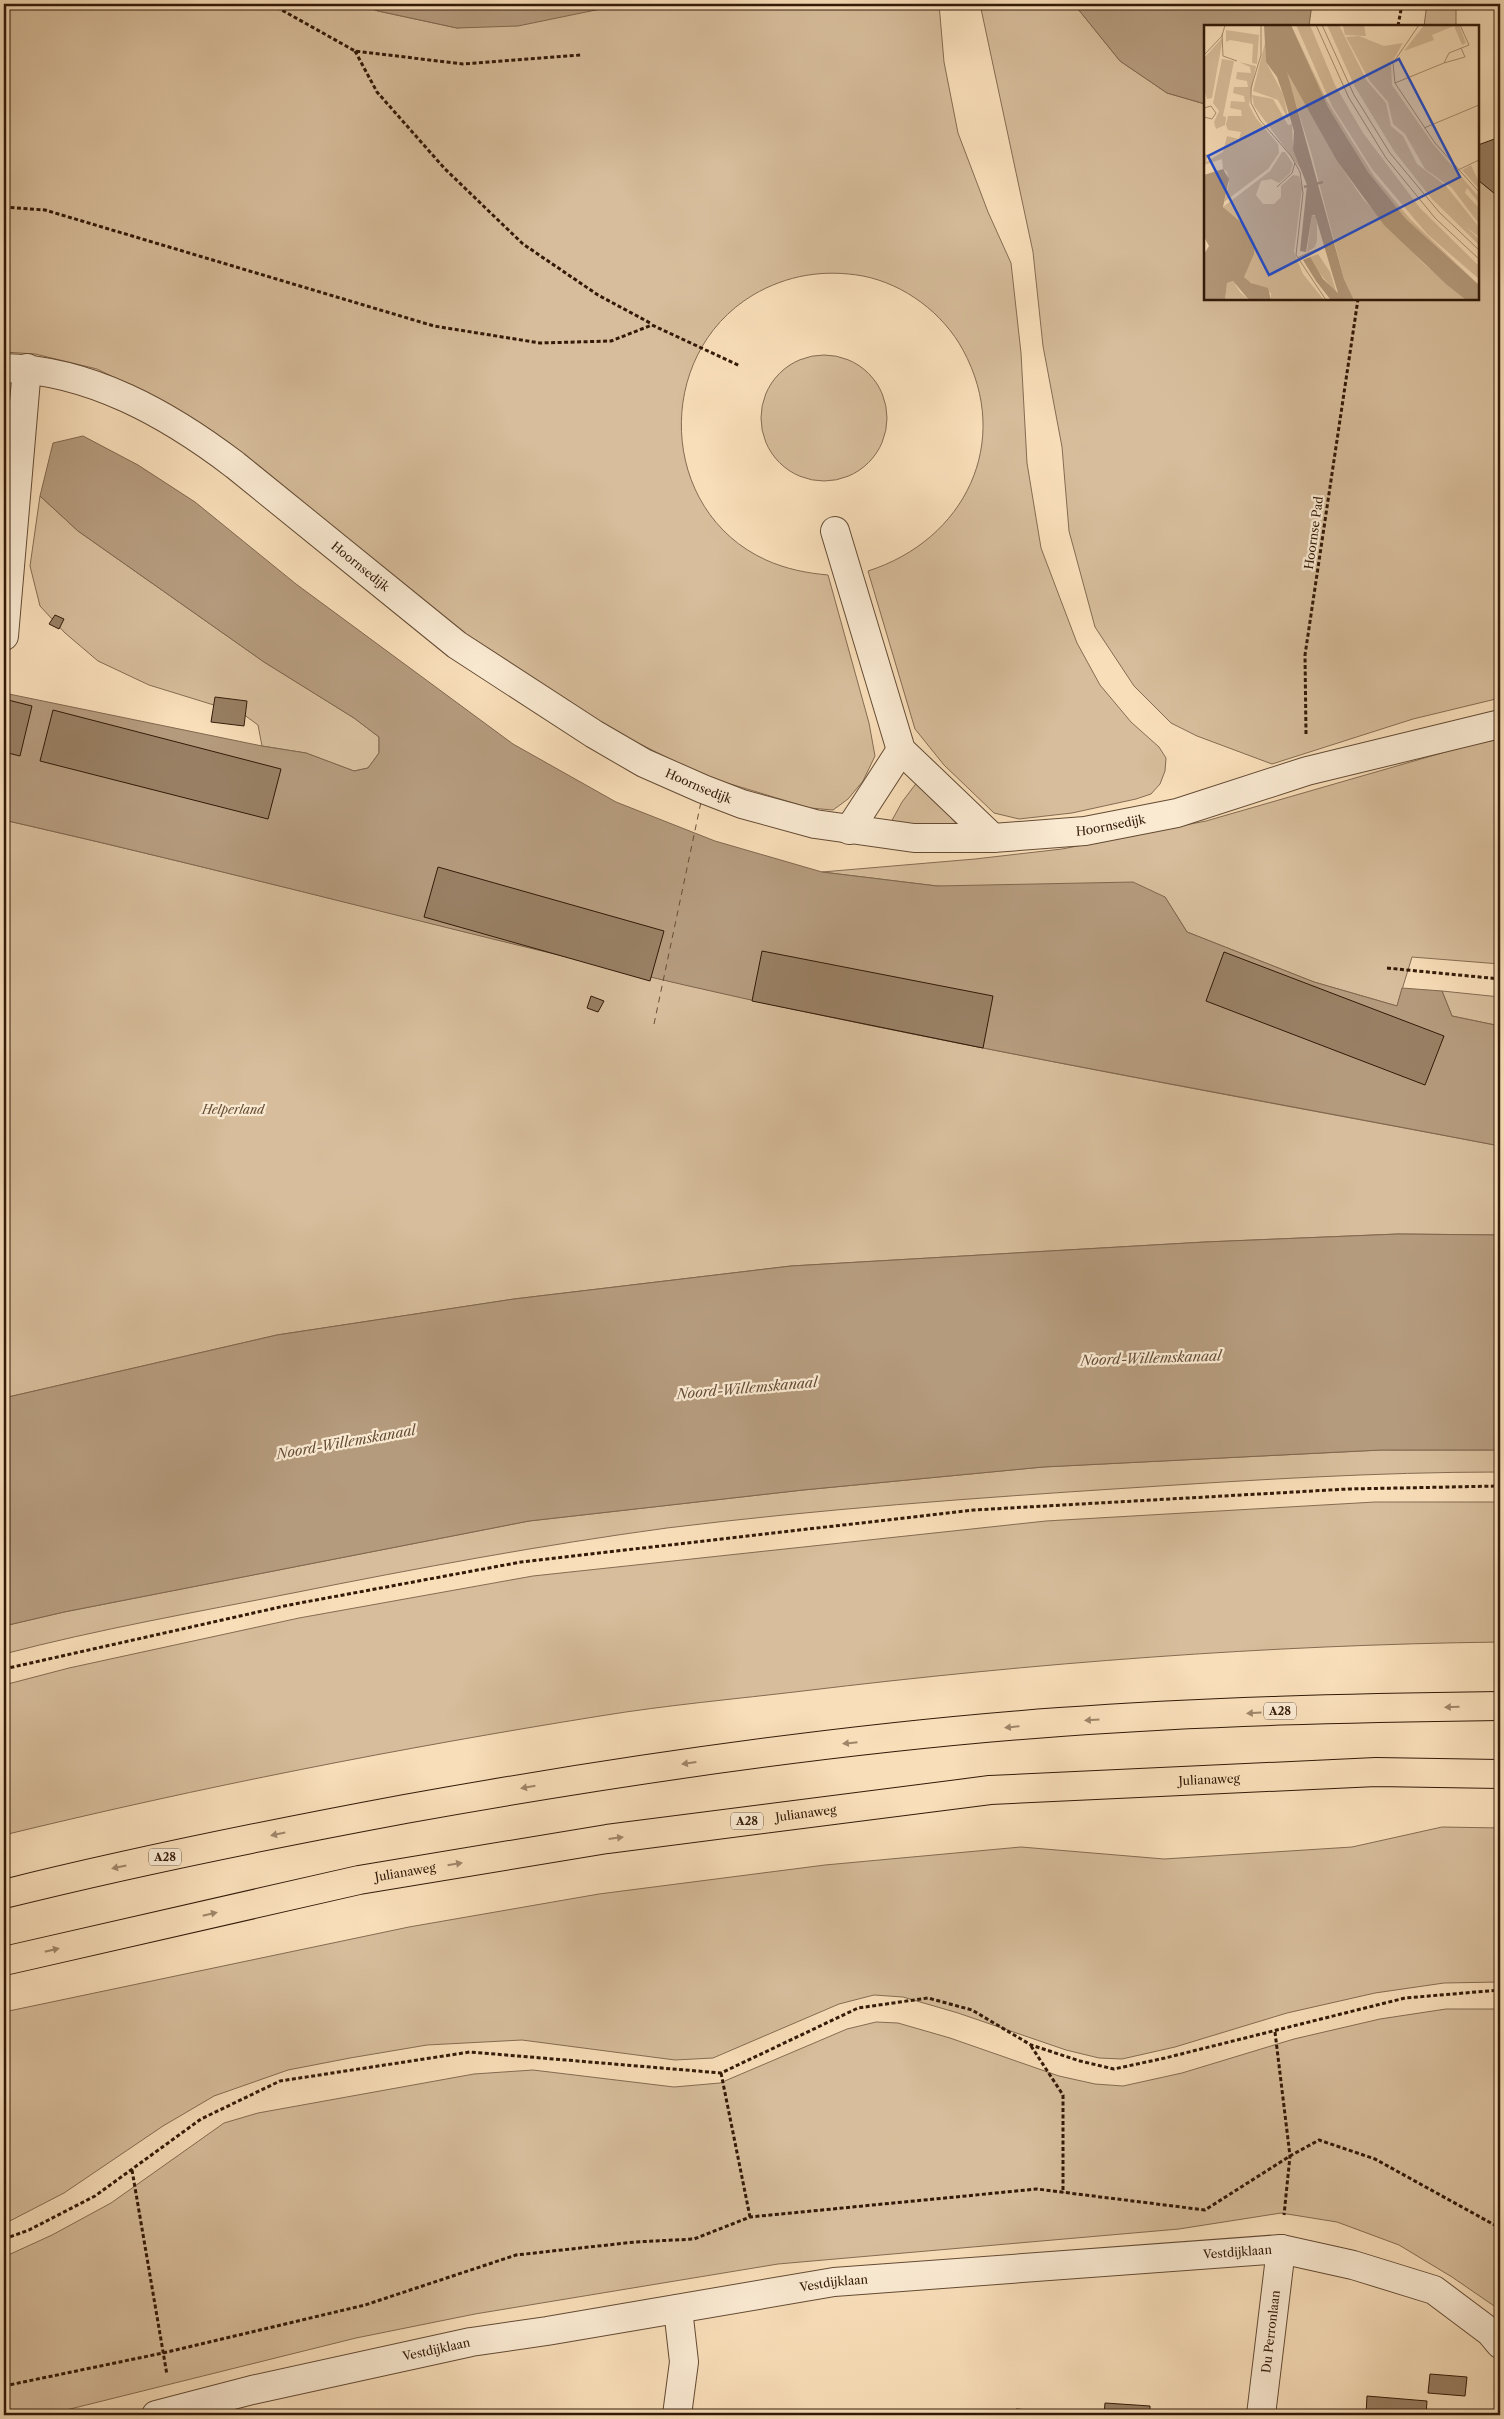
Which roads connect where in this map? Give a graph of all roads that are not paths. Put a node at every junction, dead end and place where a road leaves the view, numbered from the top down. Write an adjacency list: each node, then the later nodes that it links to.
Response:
1 (15, 368): 3 (street); 6 (street, Hoornsedijk)
2 (835, 531): 5 (street)
3 (4, 636)
4 (1500, 724): 7 (street, Hoornsedijk)
5 (901, 750): 6 (street); 7 (street)
6 (849, 830): 7 (street, Hoornsedijk)
7 (993, 838)
8 (1500, 1706): 10 (highway, A28, one-way to 10)
9 (1500, 1774): 11 (highway, Julianaweg / A28, one-way to 9)
10 (4, 1894)
11 (4, 1961)
12 (1280, 2249): 13 (street, Vestdijklaan); 14 (street, Vestdijklaan); 17 (street, Du Perronlaan)
13 (678, 2309): 15 (street, Vestdijklaan); 16 (street)
14 (1500, 2344)
15 (156, 2415)
16 (677, 2415)
17 (1261, 2415)

